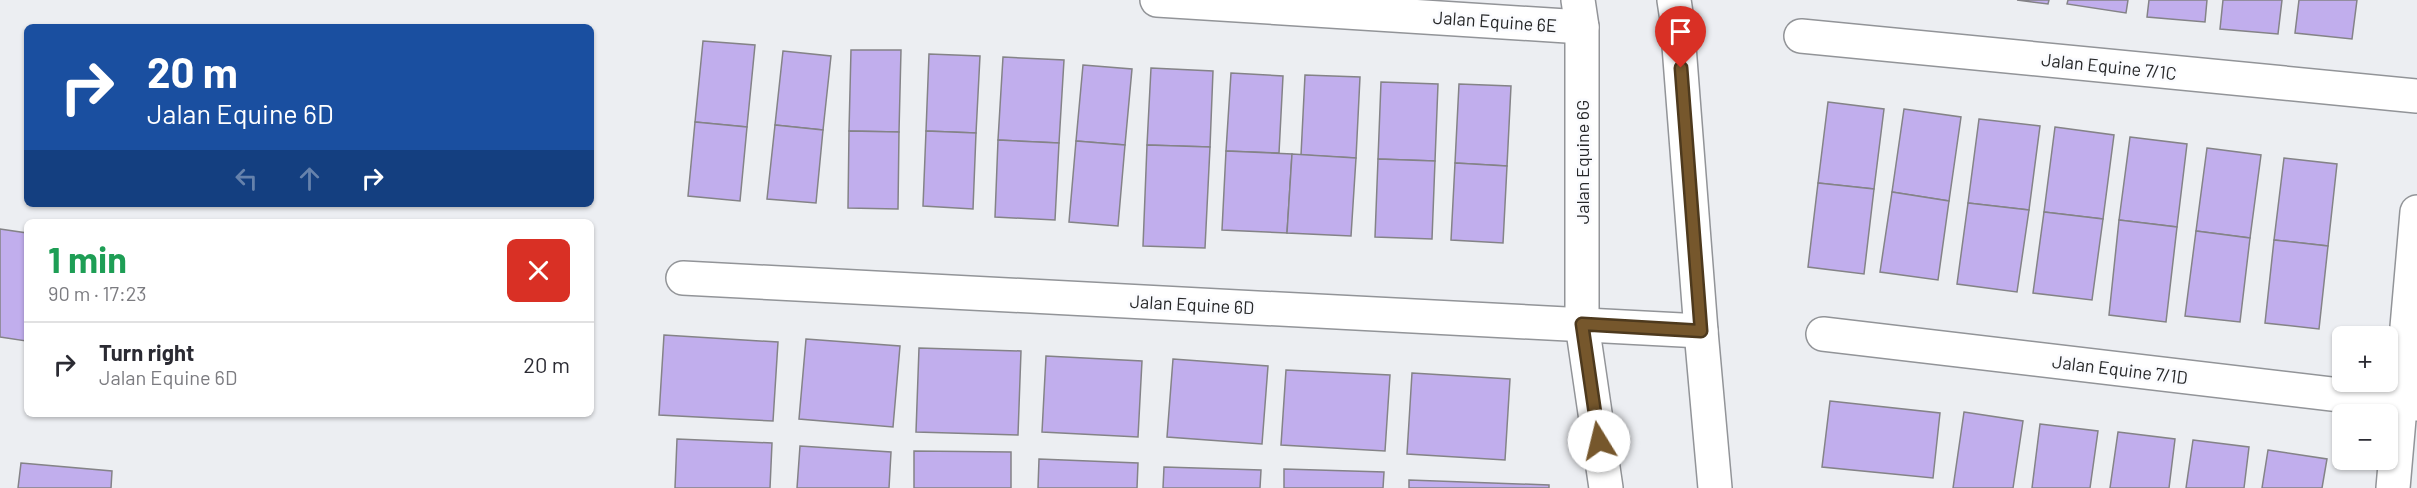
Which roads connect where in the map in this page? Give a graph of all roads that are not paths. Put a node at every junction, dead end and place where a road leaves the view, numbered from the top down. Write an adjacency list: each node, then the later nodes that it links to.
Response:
1 (1156, 0): 3 (street, Jalan Equine 6E)
2 (1675, 10): 9 (street)
3 (1580, 13): 8 (street, Jalan Equine 6G)
4 (1801, 36): 5 (street, Jalan Equine 7/1C)
5 (2417, 96)
6 (2417, 212): 11 (street)
7 (683, 278): 8 (street, Jalan Equine 6D)
8 (1582, 324): 9 (street, Jalan Equine 6D); 12 (street, Jalan Equine 6G)
9 (1701, 331): 13 (street)
10 (1823, 334): 11 (street, Jalan Equine 7/1D)
11 (2409, 403): 14 (street)
12 (1606, 488)
13 (1715, 488)
14 (2392, 488)

